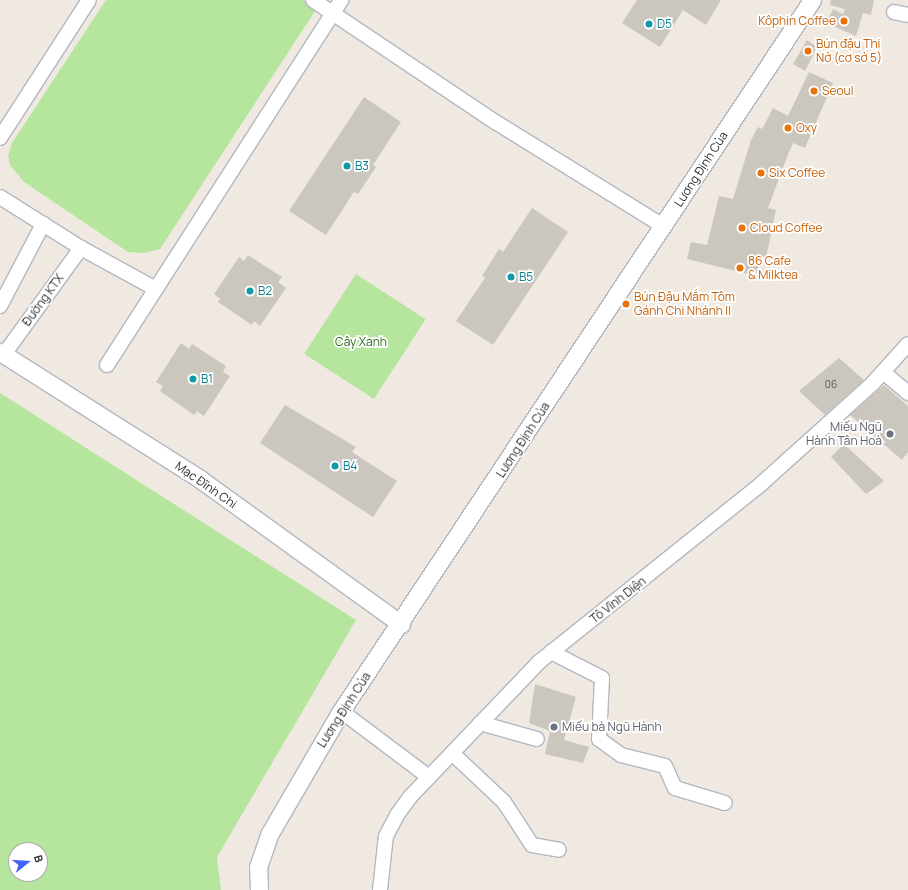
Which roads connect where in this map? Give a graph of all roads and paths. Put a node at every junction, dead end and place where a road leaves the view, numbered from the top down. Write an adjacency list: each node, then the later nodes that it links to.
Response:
1 (89, 0): 8 (street)
2 (313, 0): 6 (street)
3 (341, 0): 6 (street)
4 (812, 0): 11 (street, Lương Định Của)
5 (894, 12): 7 (street)
6 (333, 13): 11 (street); 13 (street)
7 (908, 15)
8 (0, 138)
9 (0, 197): 10 (street)
10 (43, 224): 12 (street); 14 (street)
11 (663, 226): 20 (street, Lương Định Của)
12 (81, 248): 13 (street); 16 (street, Đường KTX)
13 (156, 289): 17 (street)
14 (0, 306)
15 (908, 344): 18 (street, Tô Vĩnh Diện)
16 (1, 352): 20 (street, Mạc Đĩnh Chi)
17 (107, 365)
18 (884, 372): 19 (street); 21 (street, Tô Vĩnh Diện)
19 (908, 393)
20 (401, 624): 22 (street, Lương Định Của)
21 (551, 652): 23 (street, Tô Vĩnh Diện); 27 (street)
22 (341, 711): 26 (street); 29 (street, Lương Định Của)
23 (480, 723): 24 (street); 25 (street, Tô Vĩnh Diện)
24 (537, 739)
25 (452, 753): 26 (street, Tô Vĩnh Diện); 28 (street)
26 (429, 777): 30 (street, Tô Vĩnh Diện)
27 (725, 803)
28 (559, 850)
29 (259, 890)
30 (380, 890)

